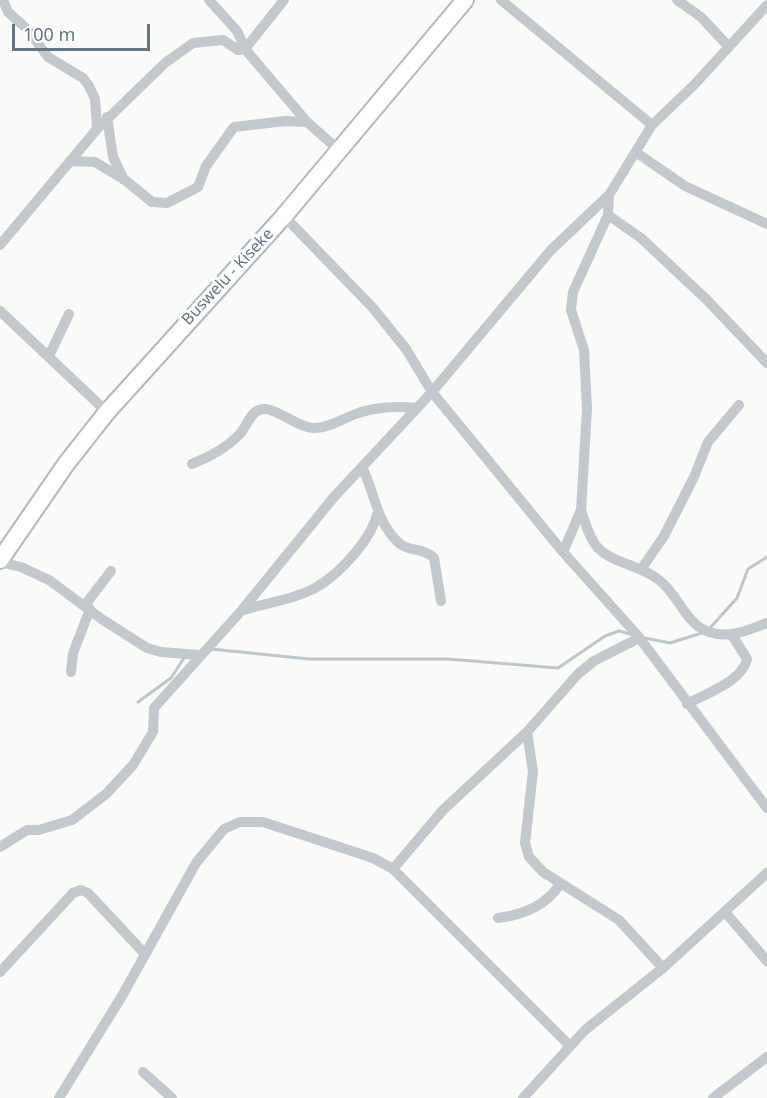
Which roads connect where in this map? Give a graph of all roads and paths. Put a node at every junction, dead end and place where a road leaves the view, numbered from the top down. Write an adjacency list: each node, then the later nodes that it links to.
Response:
1 (3, 0): 13 (street)
2 (209, 0): 9 (street)
3 (284, 0): 9 (street)
4 (465, 0): 14 (main road, Buswelu - Kiseke)
5 (501, 0): 12 (street)
6 (677, 0): 8 (street)
7 (767, 4): 8 (street)
8 (729, 47): 12 (street)
9 (245, 49): 10 (street); 11 (street)
10 (107, 117): 13 (street); 17 (street)
11 (307, 122): 14 (street); 17 (street)
12 (652, 125): 15 (street)
13 (97, 129): 16 (street)
14 (340, 151): 20 (main road, Buswelu - Kiseke)
15 (637, 153): 18 (street); 21 (street)
16 (70, 161): 17 (street); 22 (street)
17 (125, 180)
18 (609, 195): 19 (street); 27 (street)
19 (608, 215): 26 (street); 33 (street)
20 (284, 216): 27 (street); 30 (main road, Buswelu - Kiseke)
21 (767, 224)
22 (0, 245)
23 (0, 311): 25 (street)
24 (69, 314): 25 (street)
25 (49, 356): 30 (street)
26 (767, 363)
27 (432, 392): 29 (street); 35 (street)
28 (739, 405): 37 (street)
29 (417, 408): 31 (street); 32 (street)
30 (107, 412): 36 (main road, Buswelu - Kiseke)
31 (192, 464)
32 (362, 467): 34 (street); 41 (street)
33 (581, 510): 35 (street); 37 (street)
34 (378, 512): 39 (street); 41 (street)
35 (563, 552): 44 (street)
36 (0, 561): 40 (street)
37 (642, 568): 43 (street)
38 (111, 571): 40 (street)
39 (441, 601)
40 (88, 607): 45 (street); 46 (street)
41 (242, 610): 45 (street)
42 (767, 623): 43 (street)
43 (732, 635): 47 (street)
44 (640, 640): 47 (street); 48 (street)
45 (199, 656): 50 (street)
46 (71, 672)
47 (687, 704): 49 (street)
48 (527, 732): 51 (street); 53 (street)
49 (767, 808)
50 (0, 847)
51 (393, 869): 56 (street); 60 (street)
52 (767, 873): 54 (street)
53 (561, 884): 55 (street); 58 (street)
54 (725, 912): 57 (street); 58 (street)
55 (498, 918)
56 (145, 954): 59 (street); 63 (street)
57 (767, 961)
58 (663, 968): 60 (street)
59 (0, 972)
60 (570, 1046): 65 (street)
61 (767, 1057): 66 (street)
62 (143, 1072): 64 (street)
63 (58, 1098)
64 (172, 1098)
65 (523, 1098)
66 (713, 1098)

